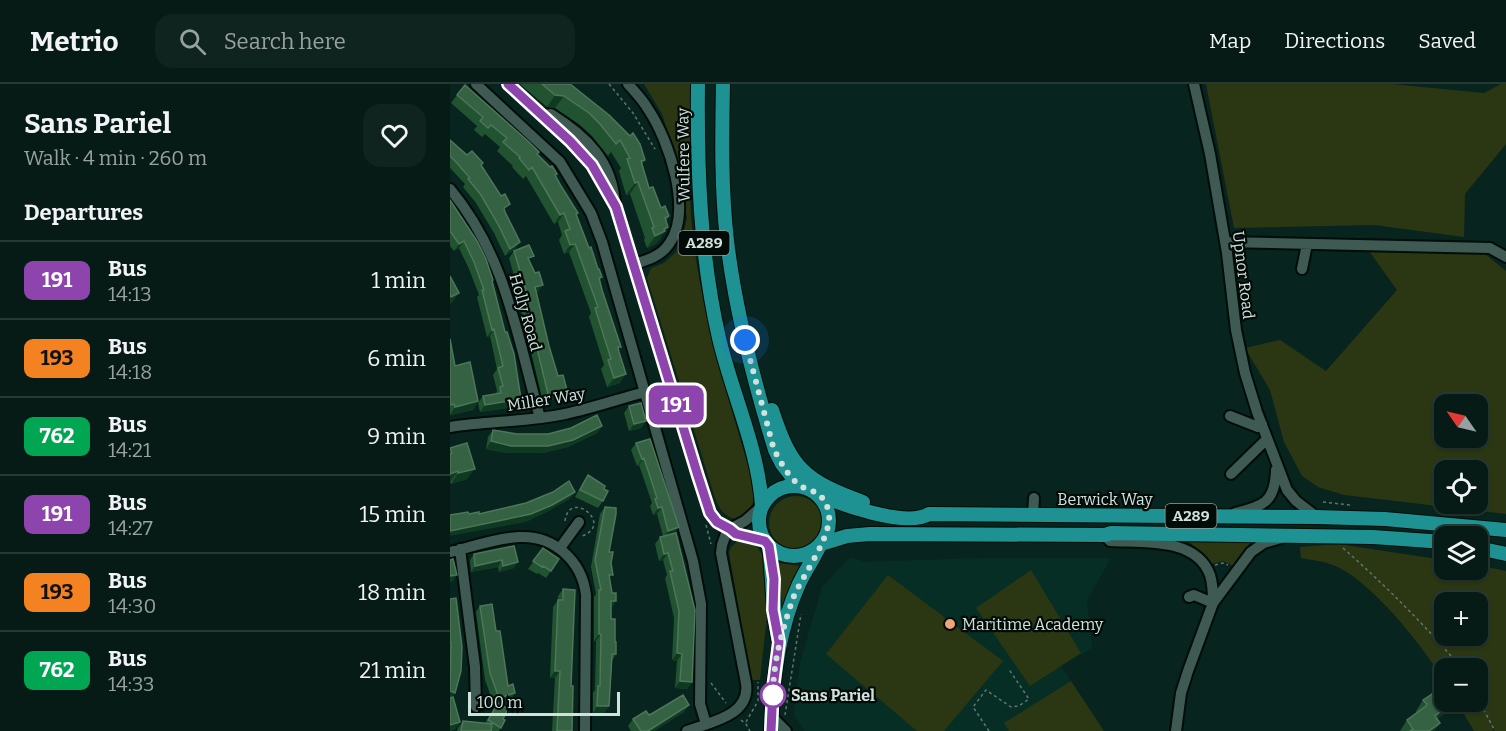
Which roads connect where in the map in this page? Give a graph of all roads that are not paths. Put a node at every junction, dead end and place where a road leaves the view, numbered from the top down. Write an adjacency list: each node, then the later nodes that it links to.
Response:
1 (476, 84): 14 (street)
2 (508, 84): 11 (street)
3 (628, 84): 11 (street)
4 (698, 84): 25 (main road, Wulfere Way / A289)
5 (723, 84): 13 (main road, A289)
6 (1194, 84): 8 (street, Upnor Road)
7 (450, 189): 16 (street, Holly Road)
8 (1225, 242): 9 (street); 17 (street, Upnor Road)
9 (1307, 244): 10 (street); 12 (street)
10 (1506, 257)
11 (634, 264): 31 (street)
12 (1302, 269)
13 (745, 340): 22 (main road, A289); 26 (main road, A289)
14 (645, 392): 16 (street, Miller Way); 48 (street)
15 (1230, 416): 17 (street)
16 (540, 418): 18 (street, Miller Way)
17 (1262, 424): 19 (street, Upnor Road)
18 (450, 427)
19 (1267, 438): 20 (street, Upnor Road); 21 (street)
20 (1276, 466): 28 (street); 29 (street, Upnor Road)
21 (1231, 474)
22 (799, 486): 23 (main road); 25 (main road)
23 (816, 493): 26 (main road, Berwick Way / A289); 37 (main road)
24 (1034, 498): 27 (street)
25 (762, 506): 31 (street); 36 (main road)
26 (929, 514): 27 (main road, Berwick Way / A289)
27 (1034, 515): 28 (main road, Berwick Way / A289)
28 (1220, 516): 29 (main road, Berwick Way / A289)
29 (1317, 517): 32 (main road, Berwick Way / A289)
30 (579, 522): 40 (street)
31 (729, 529): 36 (street); 48 (street)
32 (1506, 530)
33 (1105, 535): 34 (main road, Berwick Way / A289); 37 (main road, Berwick Way / A289); 45 (street)
34 (1289, 536): 35 (main road, Berwick Way / A289); 45 (street)
35 (1434, 541)
36 (767, 544): 37 (main road); 46 (main road)
37 (820, 545): 46 (main road)
38 (1488, 547): 39 (main road)
39 (1506, 548)
40 (560, 549): 42 (street); 50 (street)
41 (1488, 549): 43 (main road)
42 (455, 550): 47 (street)
43 (1506, 554)
44 (1189, 597): 45 (street)
45 (1213, 603): 52 (street)
46 (779, 642): 49 (main road)
47 (476, 707)
48 (706, 724): 51 (street)
49 (780, 730)
50 (585, 731)
51 (687, 731)
52 (1176, 731)

